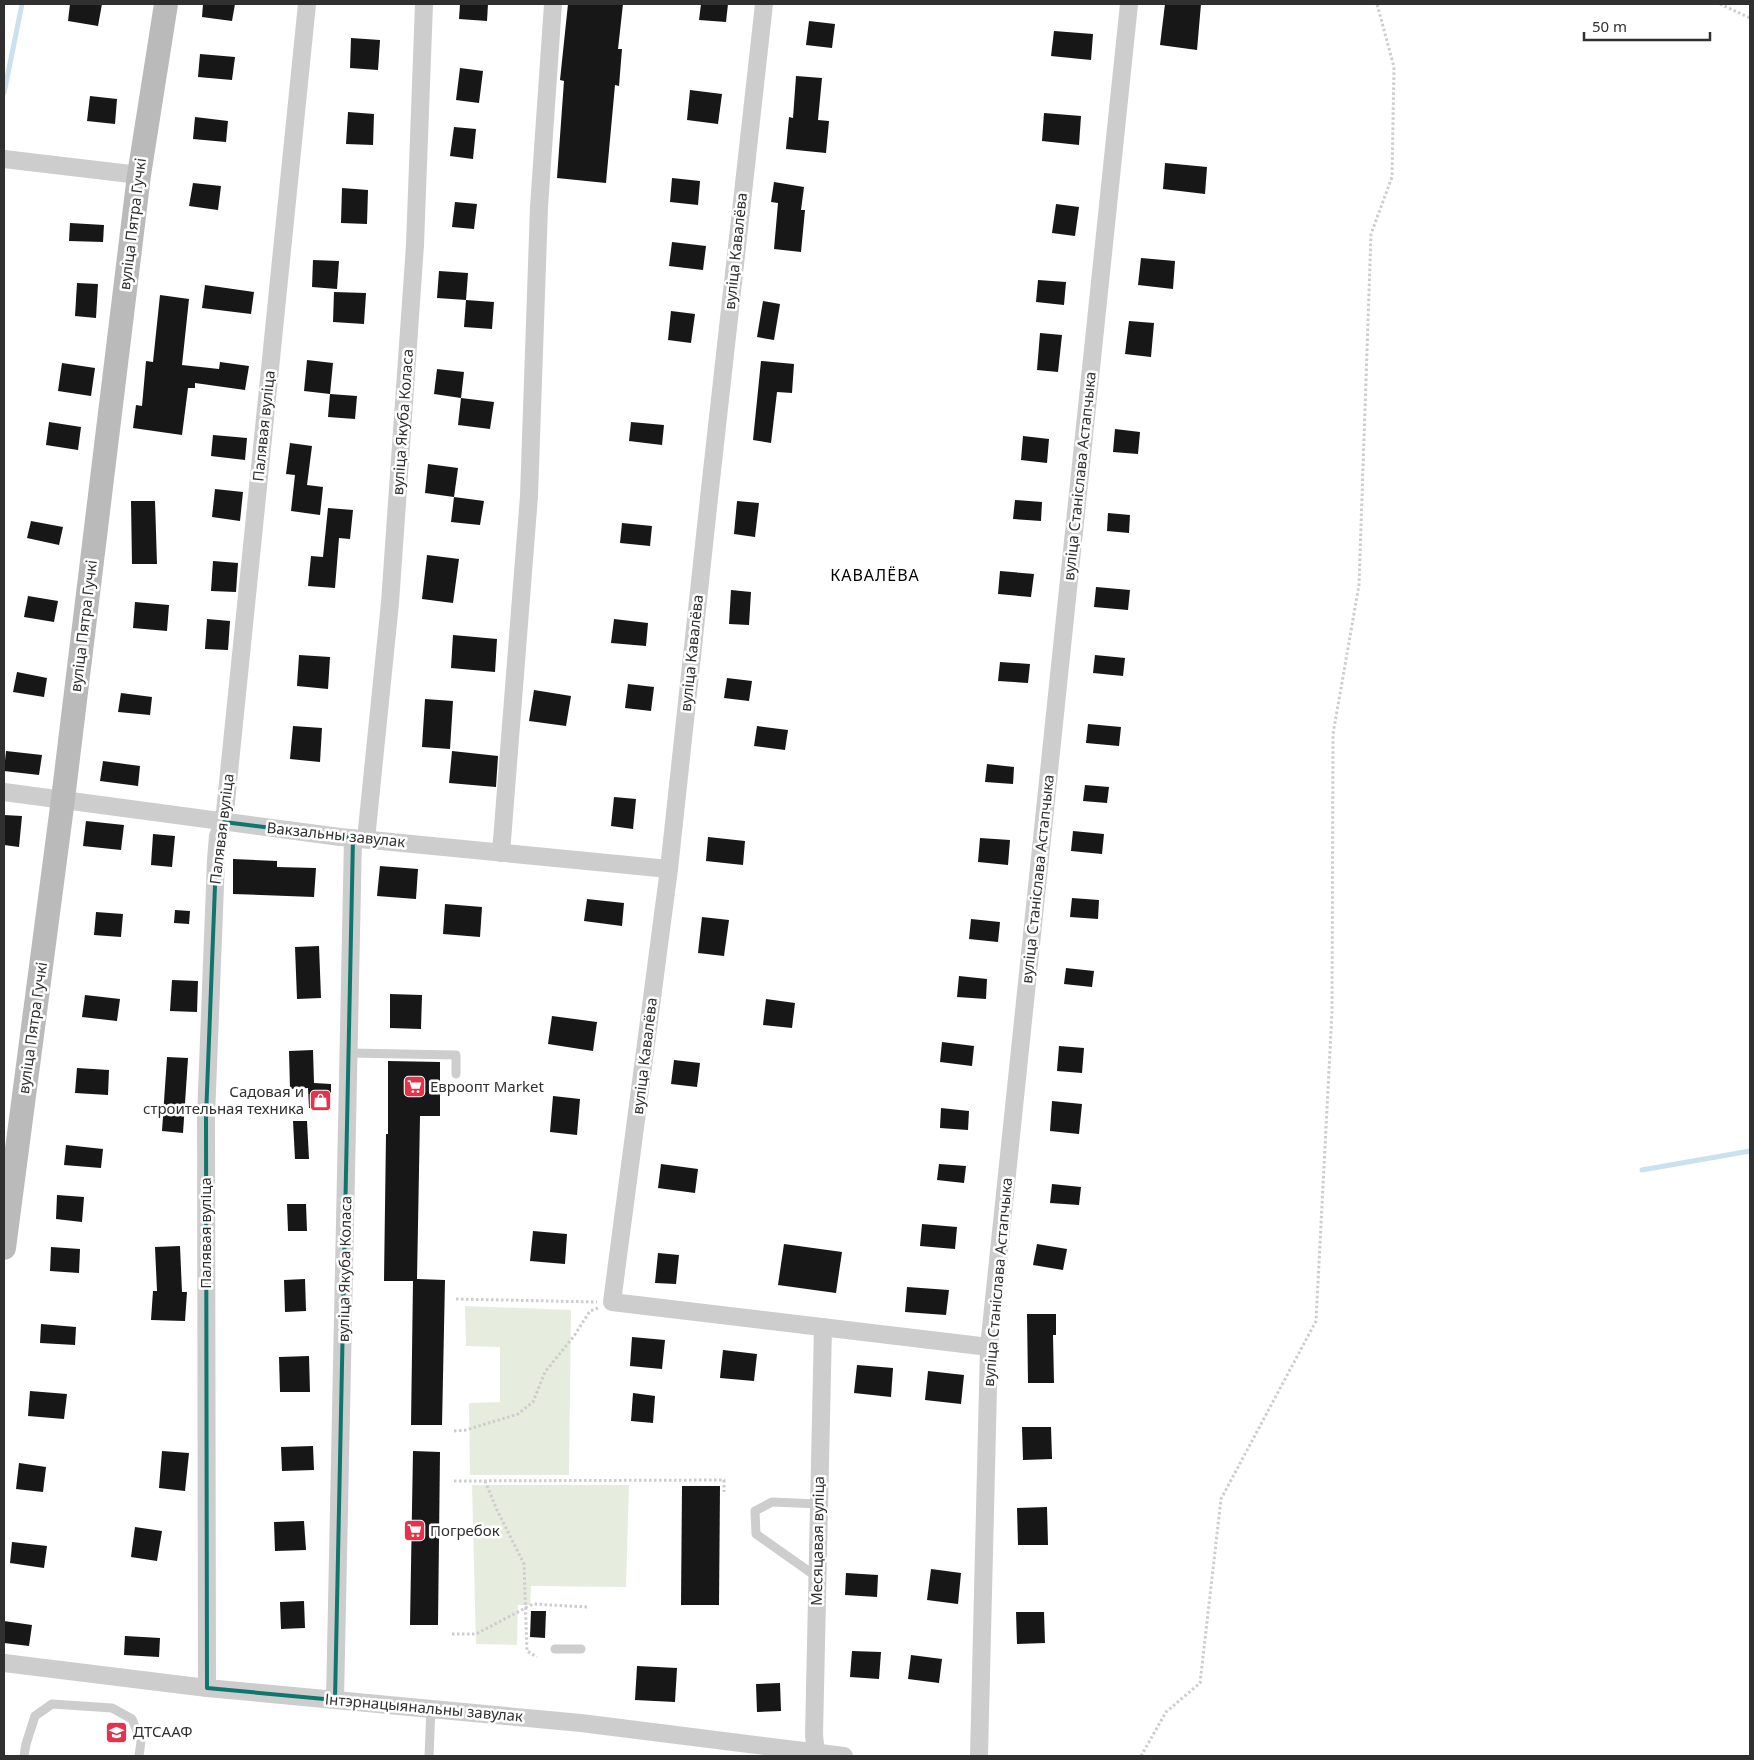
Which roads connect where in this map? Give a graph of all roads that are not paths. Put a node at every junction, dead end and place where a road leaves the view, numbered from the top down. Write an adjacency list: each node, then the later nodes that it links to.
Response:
1 (166, 4): 8 (street, вуліца Пятра Гучкі)
2 (308, 4): 11 (street, Палявая вуліца)
3 (424, 4): 12 (street, вуліца Якуба Коласа)
4 (552, 4): 13 (street)
5 (764, 4): 14 (street, вуліца Кавалёва)
6 (1129, 4): 19 (street, вуліца Станіслава Астапчыка)
7 (4, 159): 8 (street)
8 (139, 175): 10 (street, вуліца Пятра Гучкі)
9 (4, 792): 10 (street, Вакзальны завулак)
10 (63, 799): 11 (street, Вакзальны завулак); 17 (street, вуліца Пятра Гучкі)
11 (224, 822): 12 (street, Вакзальны завулак); 25 (street, Палявая вуліца)
12 (360, 838): 13 (street, Вакзальны завулак); 15 (street, вуліца Якуба Коласа)
13 (501, 853): 14 (street, Вакзальны завулак)
14 (669, 869): 18 (street, вуліца Кавалёва)
15 (349, 1053): 16 (lane); 26 (street, вуліца Якуба Коласа)
16 (456, 1074)
17 (4, 1248)
18 (823, 1328): 19 (street); 20 (street, Месяцавая вуліца)
19 (989, 1347): 35 (street, вуліца Станіслава Астапчыка)
20 (819, 1504): 21 (street, Месяцавая вуліца); 21 (lane)
21 (818, 1577): 29 (street, Месяцавая вуліца)
22 (555, 1649): 23 (lane)
23 (581, 1649)
24 (4, 1663): 25 (street, Інтэрнацыянальны завулак)
25 (208, 1688): 26 (street, Інтэрнацыянальны завулак)
26 (335, 1700): 27 (street, Інтэрнацыянальны завулак)
27 (431, 1708): 29 (street, Інтэрнацыянальны завулак); 33 (lane)
28 (142, 1741): 30 (lane); 31 (lane); 32 (lane)
29 (816, 1754): 34 (street, Інтэрнацыянальны завулак)
30 (24, 1756)
31 (139, 1756)
32 (145, 1756)
33 (429, 1756)
34 (844, 1756)
35 (979, 1756)

